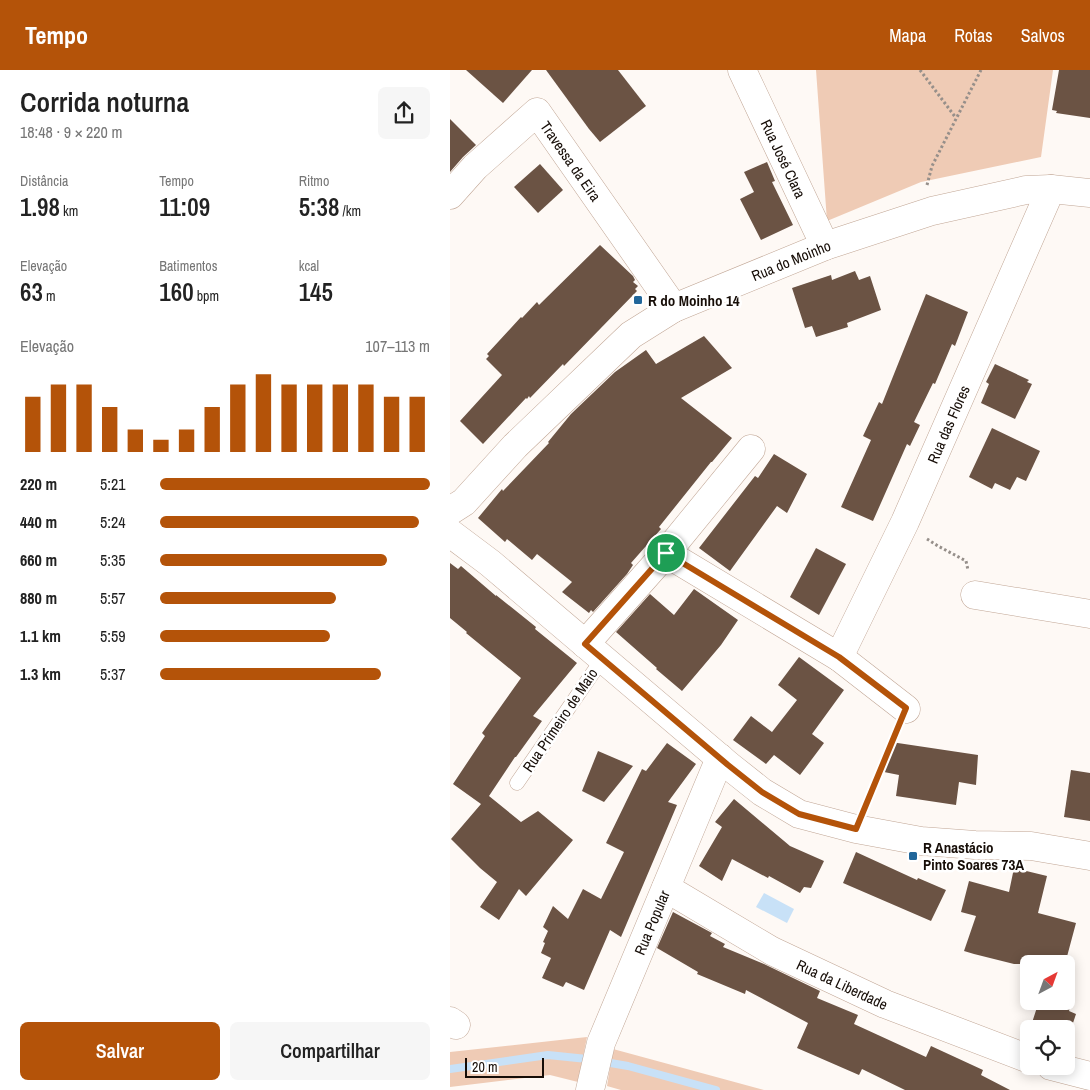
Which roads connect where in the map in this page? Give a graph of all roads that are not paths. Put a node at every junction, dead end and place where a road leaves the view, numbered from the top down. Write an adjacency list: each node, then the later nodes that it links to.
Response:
1 (742, 70): 5 (street, Rua José Clara)
2 (1051, 190): 3 (street, Rua do Moinho); 5 (street, Rua do Moinho); 14 (street, Rua das Flores)
3 (1090, 193)
4 (450, 195): 6 (street, Travessa da Eira)
5 (825, 246): 6 (street, Rua do Moinho)
6 (674, 308): 8 (street, Rua do Moinho)
7 (751, 449): 10 (street)
8 (450, 511)
9 (450, 533): 13 (street)
10 (666, 553): 13 (street); 14 (street)
11 (975, 595): 12 (street)
12 (1090, 614)
13 (594, 651): 16 (street); 17 (lane, Rua Primeiro de Maio)
14 (839, 657): 15 (street)
15 (906, 708)
16 (720, 758): 18 (street); 19 (street, Rua Popular)
17 (517, 783)
18 (1090, 856)
19 (666, 888): 20 (street, Rua da Liberdade); 23 (street, Rua Popular)
20 (1020, 1056)
21 (1075, 1072): 22 (street)
22 (1090, 1076)
23 (590, 1087)

